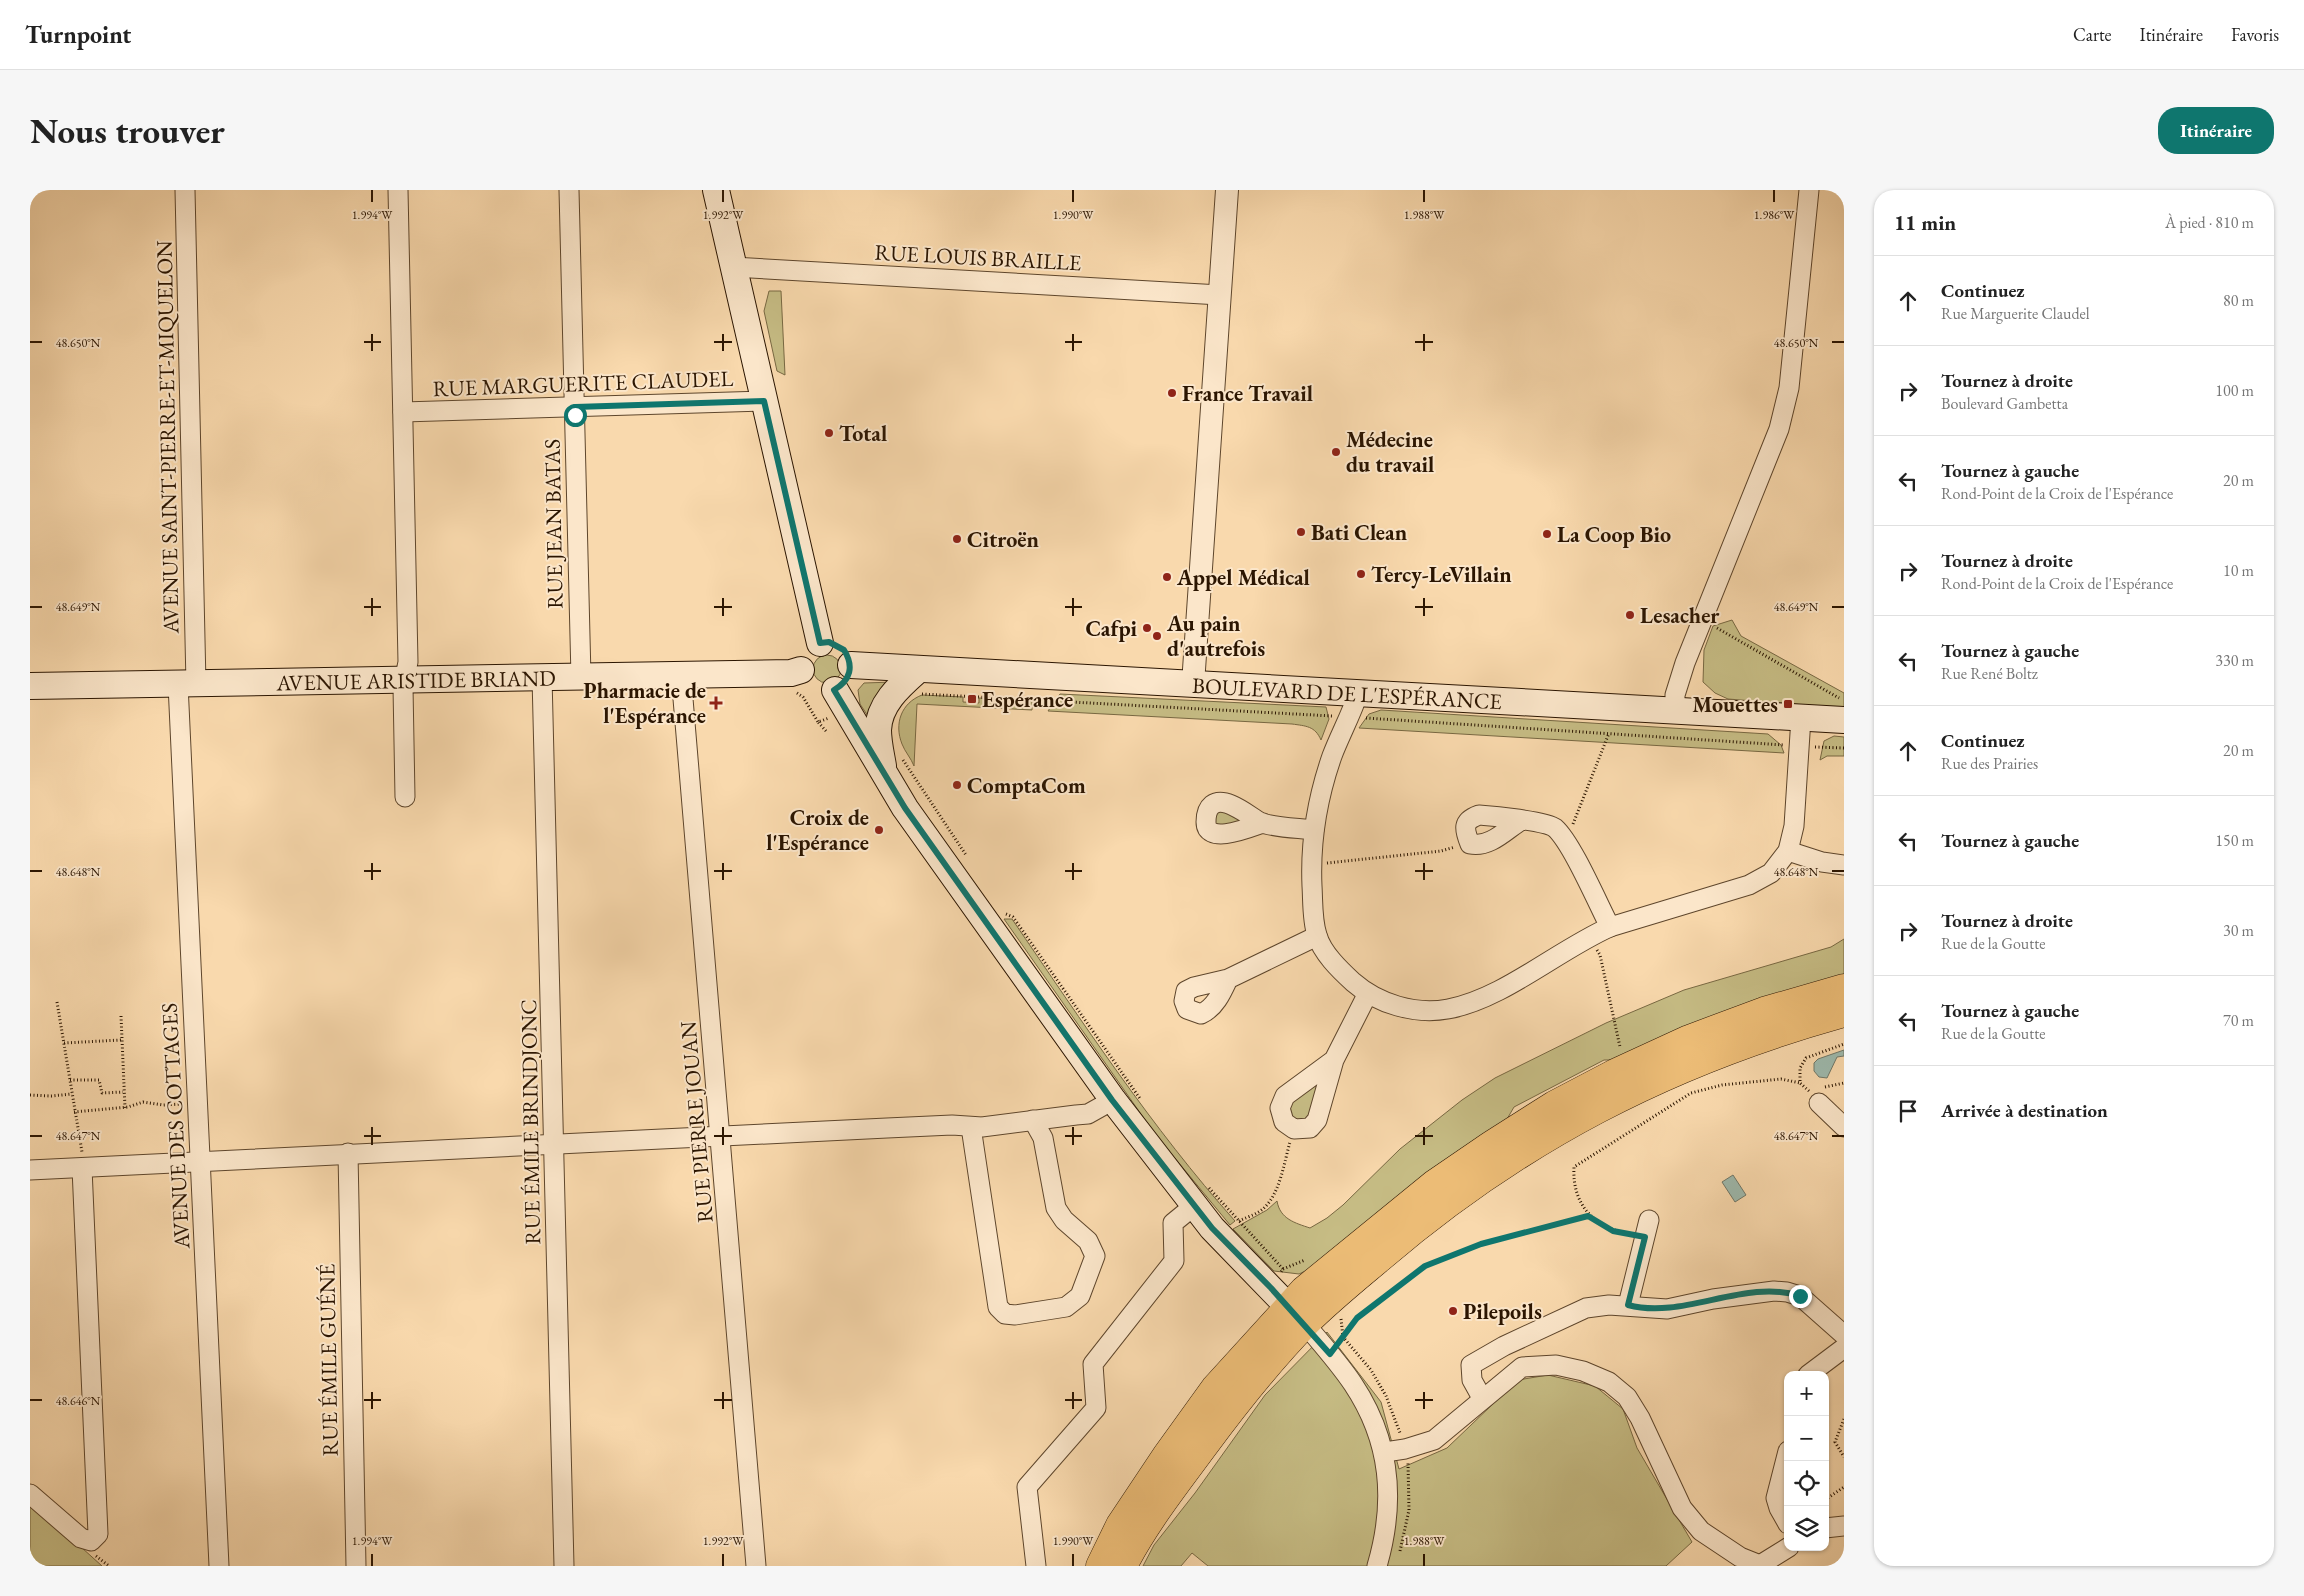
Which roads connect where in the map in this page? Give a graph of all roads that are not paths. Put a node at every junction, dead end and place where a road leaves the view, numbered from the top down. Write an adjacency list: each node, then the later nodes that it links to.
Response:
1 (186, 190): 20 (street, AVENUE SAINT-PIERRE-ET-MIQUELON)
2 (398, 190): 11 (street)
3 (569, 190): 10 (street, RUE JEAN BATAS)
4 (716, 190): 7 (main road)
5 (1227, 190): 8 (street)
6 (1809, 190): 25 (street)
7 (733, 267): 8 (street, RUE LOUIS BRAILLE); 9 (main road)
8 (1220, 295): 21 (street)
9 (764, 401): 10 (street, RUE MARGUERITE CLAUDEL); 12 (main road)
10 (575, 407): 11 (street, RUE MARGUERITE CLAUDEL); 17 (street, RUE JEAN BATAS)
11 (403, 412): 19 (street)
12 (820, 643): 13 (main road); 15 (main road)
13 (851, 665): 14 (main road, BOULEVARD DE L'ESPÉRANCE); 23 (main road)
14 (919, 669): 21 (main road, BOULEVARD DE L'ESPÉRANCE); 28 (main road)
15 (789, 672): 16 (main road, AVENUE ARISTIDE BRIAND); 23 (main road)
16 (681, 675): 17 (main road, AVENUE ARISTIDE BRIAND); 47 (street, RUE PIERRE JOUAN)
17 (581, 677): 18 (main road, AVENUE ARISTIDE BRIAND)
18 (542, 678): 19 (main road, AVENUE ARISTIDE BRIAND); 48 (street, RUE ÉMILE BRINDJONC)
19 (406, 680): 20 (main road, AVENUE ARISTIDE BRIAND); 29 (street)
20 (187, 684): 22 (main road, AVENUE ARISTIDE BRIAND); 50 (street, AVENUE DES COTTAGES)
21 (1193, 684): 24 (main road, BOULEVARD DE L'ESPÉRANCE)
22 (30, 686)
23 (834, 690): 28 (main road)
24 (1358, 694): 25 (main road, BOULEVARD DE L'ESPÉRANCE); 32 (street)
25 (1675, 711): 26 (main road, BOULEVARD DE L'ESPÉRANCE)
26 (1802, 718): 27 (main road, BOULEVARD DE L'ESPÉRANCE); 33 (street)
27 (1844, 720)
28 (884, 773): 43 (main road)
29 (405, 797)
30 (1520, 821): 30 (street); 35 (street)
31 (1263, 823): 32 (street)
32 (1314, 830): 36 (street)
33 (1788, 851): 34 (street); 35 (street)
34 (1844, 866)
35 (1610, 927): 39 (street)
36 (1317, 936): 37 (street); 39 (street)
37 (1228, 979)
38 (1844, 988): 56 (main road)
39 (1367, 995): 41 (street)
40 (1844, 1013): 56 (main road)
41 (1334, 1060): 41 (street)
42 (1813, 1096): 46 (street)
43 (1112, 1100): 44 (street); 53 (main road)
44 (1033, 1120): 45 (street); 45 (street)
45 (971, 1127): 47 (street)
46 (1844, 1127)
47 (721, 1136): 48 (street); 73 (street, RUE PIERRE JOUAN)
48 (554, 1145): 49 (street); 72 (street, RUE ÉMILE BRINDJONC)
49 (348, 1153): 50 (street); 71 (street, RUE ÉMILE GUÉNÉ)
50 (201, 1161): 51 (street); 69 (street, AVENUE DES COTTAGES)
51 (83, 1168): 52 (street); 63 (street)
52 (30, 1170)
53 (1195, 1205): 56 (main road); 74 (street)
54 (1647, 1229): 55 (street)
55 (1628, 1305): 57 (street); 60 (street)
56 (1297, 1316): 61 (street); 75 (main road); 76 (main road)
57 (1844, 1335)
58 (1844, 1348): 59 (street)
59 (1813, 1371)
60 (1482, 1398): 61 (street); 68 (street)
61 (1384, 1452): 77 (street)
62 (1785, 1461): 64 (street)
63 (30, 1494)
64 (1784, 1517)
65 (1844, 1526): 66 (street)
66 (1829, 1528)
67 (1784, 1550): 70 (street)
68 (1736, 1561): 70 (street)
69 (223, 1565)
70 (1761, 1565)
71 (356, 1566)
72 (564, 1566)
73 (756, 1566)
74 (1036, 1566)
75 (1100, 1566)
76 (1122, 1566)
77 (1377, 1566)

